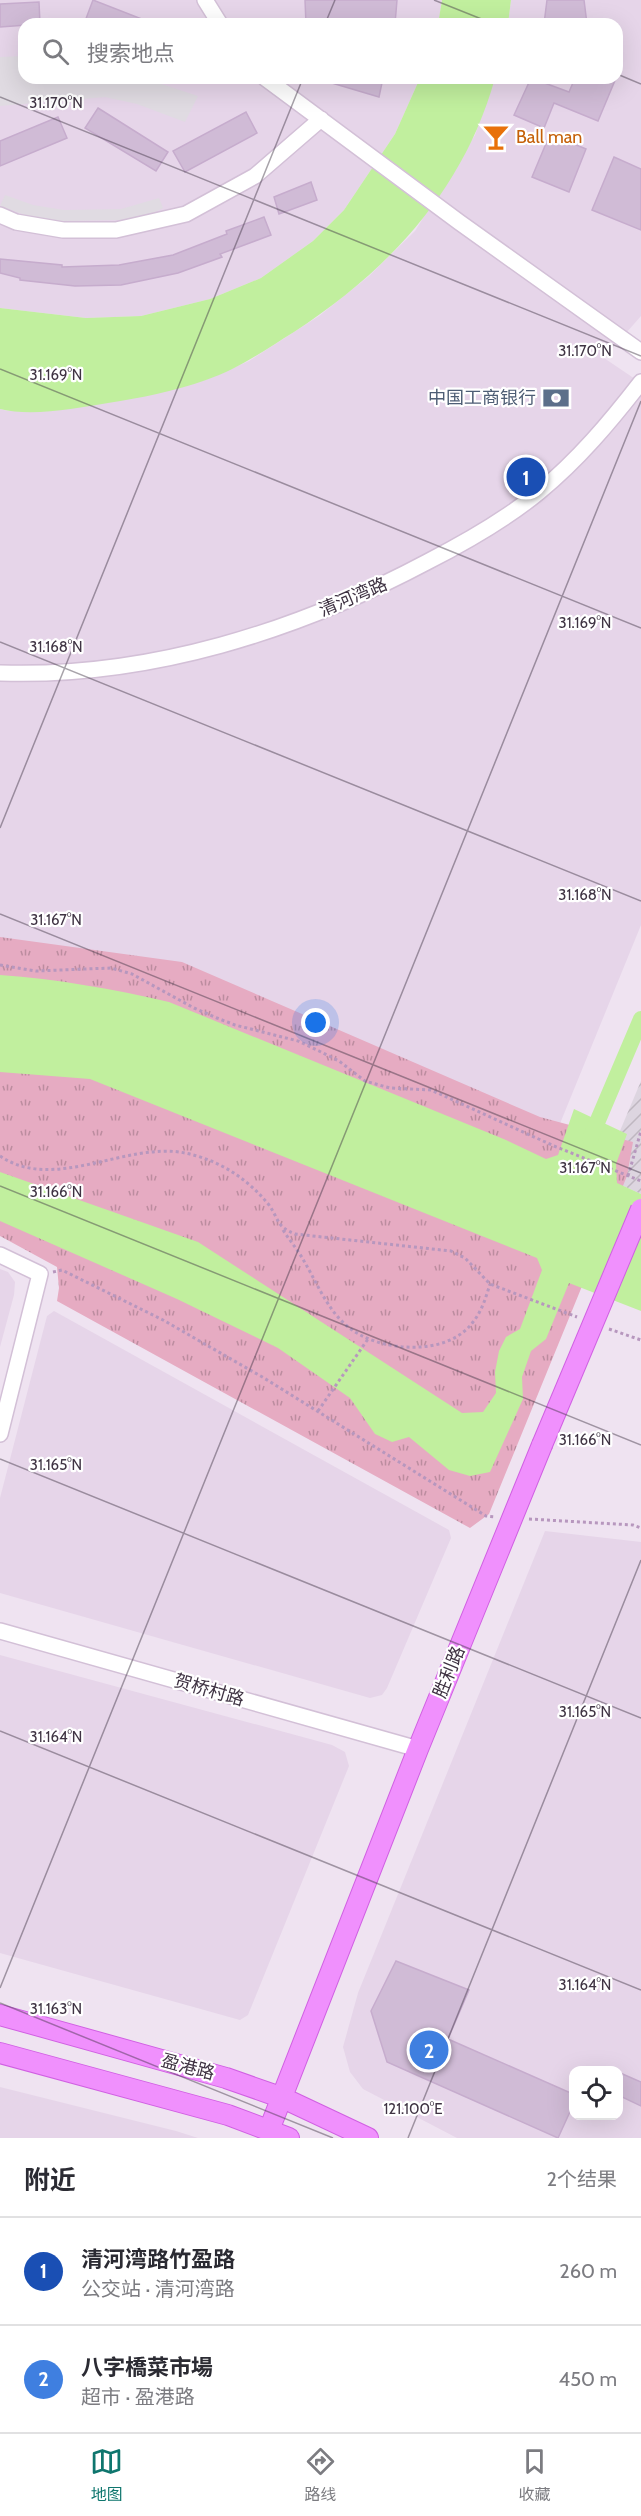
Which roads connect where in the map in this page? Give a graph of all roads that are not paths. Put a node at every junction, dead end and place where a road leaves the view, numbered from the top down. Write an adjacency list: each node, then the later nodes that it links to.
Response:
1 (205, 0): 2 (street)
2 (216, 18)
3 (274, 84): 4 (street)
4 (321, 119): 5 (street); 6 (street)
5 (0, 215)
6 (641, 352)
7 (641, 382): 8 (street, 清河湾路)
8 (0, 673)
9 (641, 1209): 13 (main road, 胜利路, bridge)
10 (0, 1254): 11 (street)
11 (0, 1434)
12 (0, 1631): 13 (street, 贺桥村路)
13 (418, 1749): 16 (main road, 胜利路)
14 (0, 2015): 16 (main road, 盈港路)
15 (0, 2053): 17 (main road, 盈港路)
16 (283, 2098): 17 (main road, 胜利路); 19 (main road, 盈港路)
17 (268, 2134): 18 (main road, 盈港路)
18 (289, 2138)
19 (368, 2138)

